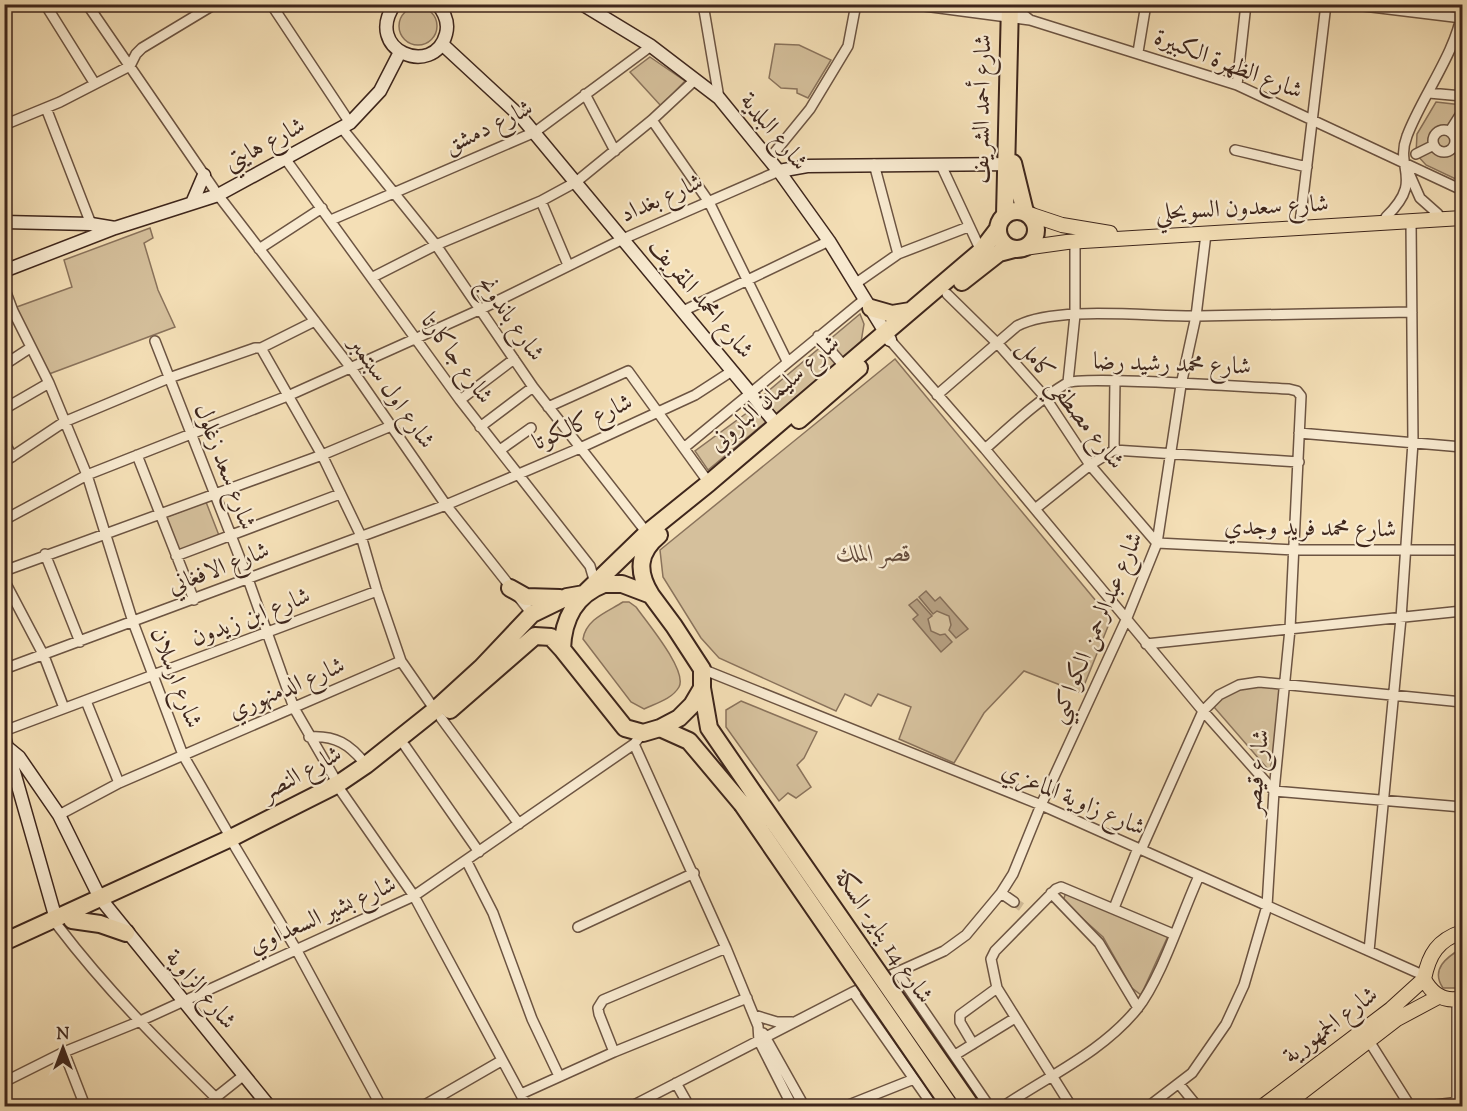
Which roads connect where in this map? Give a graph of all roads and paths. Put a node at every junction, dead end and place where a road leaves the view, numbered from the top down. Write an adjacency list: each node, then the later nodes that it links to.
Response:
1 (45, 4): 24 (street)
2 (87, 4): 22 (street, شارع اول سبتمبر)
3 (215, 4): 22 (street)
4 (271, 4): 35 (street, شارع باندونج)
5 (395, 4): 20 (street)
6 (437, 4): 18 (street)
7 (582, 4): 19 (street, شارع البلدية)
8 (703, 4): 29 (street)
9 (856, 4): 44 (street)
10 (909, 4): 15 (street, شارع الظهرة الكبيرة)
11 (1146, 4): 21 (street)
12 (1246, 4): 25 (street)
13 (1326, 4): 32 (street)
14 (1347, 4): 17 (street)
15 (977, 8): 16 (street, شارع الظهرة الكبيرة)
16 (1015, 11): 21 (street, شارع الظهرة الكبيرة); 48 (highway, شارع أحمد الشريف)
17 (1462, 16): 26 (street)
18 (442, 44): 20 (street); 36 (street, شارع امحمد المقريف)
19 (651, 46): 23 (street, شارع البلدية); 27 (street, شارع دمشق)
20 (400, 52): 35 (street, شارع هايتي)
21 (1138, 52): 25 (street, شارع الظهرة الكبيرة)
22 (130, 66): 24 (street); 51 (street, شارع اول سبتمبر)
23 (696, 79): 29 (street, شارع البلدية); 33 (street)
24 (95, 84): 30 (street)
25 (1237, 85): 32 (street, شارع الظهرة الكبيرة)
26 (1429, 93): 28 (street); 45 (street)
27 (585, 94): 36 (street, شارع دمشق); 41 (street)
28 (1462, 96)
29 (719, 98): 44 (street, شارع البلدية)
30 (46, 108): 34 (street); 70 (street)
31 (1462, 112): 37 (street)
32 (1314, 118): 45 (street, شارع الظهرة الكبيرة); 49 (street)
33 (652, 120): 41 (street); 57 (street)
34 (6, 122)
35 (346, 125): 43 (street, شارع هايتي); 54 (street, شارع باندونج)
36 (535, 132): 52 (street, شارع امحمد المقريف); 54 (street, شارع دمشق)
37 (1450, 132): 38 (street); 39 (street)
38 (1434, 145): 39 (street); 42 (street)
39 (1459, 145)
40 (1236, 150): 49 (street)
41 (615, 152): 52 (street)
42 (1416, 154)
43 (284, 157): 55 (street, شارع هايتي); 59 (street, شارع جاكارتا)
44 (770, 158): 50 (street, شارع البلدية)
45 (1406, 162): 53 (street, شارع الظهرة الكبيرة); 62 (street); 63 (street)
46 (874, 164): 47 (street, شارع بغداد); 50 (street, شارع بغداد); 82 (street)
47 (940, 165): 48 (street, شارع بغداد); 72 (street)
48 (1009, 165): 60 (highway, شارع أحمد الشريف); 67 (highway, شارع أحمد الشريف)
49 (1307, 167): 69 (street)
50 (779, 171): 57 (street, شارع بغداد); 76 (street, شارع البلدية)
51 (204, 175): 55 (street, شارع اول سبتمبر); 58 (street)
52 (576, 182): 56 (street); 75 (street, شارع امحمد المقريف)
53 (1462, 190)
54 (394, 194): 65 (street, شارع دمشق); 78 (street, شارع باندونج)
55 (218, 195): 58 (street, شارع هايتي); 80 (street, شارع اول سبتمبر)
56 (541, 201): 78 (street); 83 (street)
57 (709, 202): 75 (street, شارع بغداد); 86 (street)
58 (192, 203): 73 (street, شارع هايتي)
59 (322, 208): 65 (street, شارع جاكارتا); 80 (street)
60 (1027, 213): 67 (highway); 71 (main road, شارع سعدون السويحلي); 79 (highway)
61 (1462, 213): 62 (main road, شارع سعدون السويحلي)
62 (1438, 214): 63 (main road, شارع سعدون السويحلي)
63 (1386, 217): 69 (main road, شارع سعدون السويحلي)
64 (1462, 218): 68 (main road, شارع سعدون السويحلي)
65 (331, 220): 85 (street, شارع جاكارتا)
66 (4, 222): 70 (street, شارع هايتي)
67 (1001, 222): 79 (highway); 81 (highway, شارع سليمان الباروني)
68 (1411, 222): 74 (main road, شارع سعدون السويحلي); 94 (street)
69 (1300, 223): 71 (main road, شارع سعدون السويحلي)
70 (91, 224): 73 (street, شارع هايتي)
71 (1062, 225): 77 (main road)
72 (968, 227): 81 (street); 82 (street)
73 (115, 228): 84 (street, شارع هايتي)
74 (1206, 234): 77 (main road, شارع سعدون السويحلي); 97 (street, شارع عبدالرحمن الكواكبي)
75 (623, 239): 83 (street, شارع بغداد); 93 (street, شارع امحمد المقريف)
76 (828, 241): 86 (street); 87 (street, شارع البلدية)
77 (1071, 242): 79 (main road, شارع سعدون السويحلي); 96 (street)
78 (436, 245): 85 (street); 91 (street, شارع باندونج)
79 (1019, 248): 89 (highway, شارع سليمان الباروني)
80 (259, 249): 98 (street, شارع اول سبتمبر)
81 (981, 251): 92 (highway, شارع سليمان الباروني)
82 (898, 254): 87 (street)
83 (568, 265): 91 (street, شارع بغداد)
84 (4, 271)
85 (373, 277): 101 (street, شارع جاكارتا)
86 (746, 280): 93 (street); 107 (street)
87 (855, 284): 90 (street, شارع البلدية)
88 (4, 287): 95 (street, شارع ارسلان)
89 (947, 294): 100 (highway, شارع سليمان الباروني); 103 (street, شارع مصطفي كامل)
90 (868, 304): 92 (highway); 99 (street); 100 (street, شارع البلدية)
91 (479, 310): 101 (street, شارع بغداد); 106 (street, شارع باندونج)
92 (913, 310): 100 (highway, شارع سليمان الباروني)
93 (683, 311): 111 (street, شارع امحمد المقريف)
94 (1412, 312): 97 (street); 135 (street)
95 (9, 313): 104 (street, شارع ارسلان)
96 (1075, 315): 97 (street); 103 (street); 114 (street)
97 (1196, 316): 116 (street, شارع عبدالرحمن الكواكبي)
98 (315, 321): 105 (street); 110 (street, شارع اول سبتمبر)
99 (818, 336): 107 (street); 109 (street)
100 (887, 336): 109 (highway, شارع سليمان الباروني); 120 (street); 173 (highway, شارع سليمان الباروني)
101 (416, 337): 110 (street, شارع بغداد); 122 (street, شارع جاكارتا)
102 (155, 341): 112 (street, شارع سعد زغلول)
103 (999, 345): 120 (street); 121 (street, شارع مصطفي كامل)
104 (30, 348): 108 (street); 115 (street, شارع ارسلان)
105 (261, 348): 112 (street); 119 (street)
106 (514, 359): 117 (street, شارع باندونج); 122 (street)
107 (787, 361): 118 (street)
108 (4, 365)
109 (844, 366): 128 (highway, شارع سليمان الباروني)
110 (351, 368): 119 (street, شارع بغداد); 129 (street, شارع اول سبتمبر)
111 (732, 371): 118 (street, شارع امحمد المقريف); 126 (street, شارع كالكوتا)
112 (170, 378): 127 (street); 133 (street, شارع سعد زغلول)
113 (1115, 380): 114 (street, شارع محمد رشيد رضا); 116 (street, شارع محمد رشيد رضا); 141 (street)
114 (1068, 382): 121 (street, شارع محمد رشيد رضا)
115 (49, 383): 125 (street); 127 (street, شارع ارسلان)
116 (1181, 385): 123 (street, شارع محمد رشيد رضا); 144 (street, شارع عبدالرحمن الكواكبي)
117 (532, 387): 124 (street, شارع باندونج); 130 (street)
118 (750, 392): 128 (street, شارع امحمد المقريف); 136 (street)
119 (290, 395): 133 (street, شارع بغداد); 142 (street)
120 (937, 395): 139 (street)
121 (1045, 397): 139 (street, شارع محمد رشيد رضا); 147 (street, شارع مصطفي كامل)
122 (460, 400): 130 (street, شارع جاكارتا)
123 (1300, 402): 132 (street, شارع قيصر)
124 (548, 407): 126 (street); 138 (street, شارع باندونج)
125 (4, 409)
126 (657, 410): 136 (street); 138 (street, شارع كالكوتا)
127 (64, 422): 145 (street); 149 (street, شارع ارسلان)
128 (777, 425): 150 (highway, شارع سليمان الباروني)
129 (391, 426): 142 (street); 153 (street, شارع اول سبتمبر)
130 (480, 427): 140 (street, شارع جاكارتا)
131 (531, 428): 140 (street)
132 (1299, 433): 135 (street); 146 (street, شارع قيصر)
133 (190, 434): 143 (street, شارع بغداد); 151 (street, شارع سعد زغلول)
134 (4, 441): 145 (street)
135 (1413, 442): 137 (street); 163 (street)
136 (684, 447): 150 (street)
137 (1462, 447)
138 (580, 448): 148 (street, شارع كالكوتا); 157 (street, شارع باندونج)
139 (985, 449): 154 (street)
140 (500, 450): 148 (street, شارع جاكارتا)
141 (1114, 450): 144 (street); 147 (street)
142 (322, 454): 151 (street); 152 (street)
143 (137, 455): 149 (street, شارع بغداد); 155 (street)
144 (1172, 455): 146 (street); 161 (street, شارع عبدالرحمن الكواكبي)
145 (8, 459)
146 (1299, 462): 162 (street, شارع قيصر)
147 (1090, 465): 154 (street); 161 (street, شارع مصطفي كامل)
148 (518, 473): 153 (street, شارع كالكوتا); 171 (street, شارع جاكارتا)
149 (87, 475): 156 (street, شارع بغداد); 158 (street, شارع ارسلان)
150 (709, 483): 157 (highway, شارع سليمان الباروني)
151 (213, 494): 155 (street); 159 (street, شارع سعد زغلول)
152 (340, 494): 159 (street); 160 (street)
153 (447, 505): 160 (street, شارع الافغاني); 170 (street, شارع اول سبتمبر)
154 (1035, 509): 178 (street)
155 (159, 513): 158 (street); 166 (street)
156 (4, 520)
157 (647, 533): 171 (highway, شارع سليمان الباروني)
158 (105, 535): 165 (street); 179 (street, شارع ارسلان)
159 (230, 536): 166 (street); 168 (street, شارع سعد زغلول)
160 (361, 536): 168 (street, شارع الافغاني); 172 (street)
161 (1157, 543): 162 (street, شارع محمد فريد وجدي); 178 (street, شارع عبدالرحمن الكواكبي)
162 (1295, 550): 163 (street, شارع محمد فريد وجدي); 181 (street, شارع قيصر)
163 (1405, 550): 164 (street, شارع محمد فريد وجدي); 177 (street)
164 (1462, 550)
165 (45, 554): 167 (street); 183 (street)
166 (176, 556): 175 (street)
167 (4, 571)
168 (248, 579): 175 (street, شارع الافغاني); 182 (street, شارع سعد زغلول)
169 (4, 580): 185 (street)
170 (510, 588): 174 (highway); 180 (street, شارع اول سبتمبر)
171 (589, 588): 173 (highway, شارع النصر); 174 (highway, شارع النصر); 180 (highway, شارع سليمان الباروني)
172 (377, 591): 182 (street, شارع ابن زيدون); 186 (street)
173 (651, 594): 188 (highway, شارع سليمان الباروني)
174 (567, 597): 180 (highway, شارع النصر)
175 (194, 600): 179 (street, شارع الافغاني)
176 (1462, 611): 177 (street)
177 (1401, 618): 181 (street); 192 (street)
178 (1126, 620): 184 (street); 212 (street, شارع عبدالرحمن الكواكبي)
179 (133, 622): 183 (street, شارع الافغاني); 189 (street, شارع ارسلان)
180 (541, 628): 198 (highway, شارع النصر); 202 (highway)
181 (1290, 628): 184 (street); 190 (street, شارع قيصر)
182 (268, 632): 189 (street, شارع ابن زيدون); 196 (street, شارع سعد زغلول)
183 (80, 642): 185 (street, شارع الافغاني)
184 (1146, 644): 197 (street)
185 (44, 656): 187 (street, شارع الافغاني); 195 (street)
186 (401, 661): 196 (street, شارع الدمنهوري); 198 (street)
187 (4, 669)
188 (702, 669): 191 (highway); 212 (street, شارع زاوية الماعزي)
189 (153, 675): 193 (street, شارع ابن زيدون); 205 (street, شارع ارسلان)
190 (1286, 683): 192 (street); 197 (street); 209 (street, شارع قيصر)
191 (702, 688): 199 (highway); 210 (highway)
192 (1394, 694): 194 (street); 211 (street)
193 (86, 701): 195 (street, شارع ابن زيدون); 207 (street)
194 (1462, 702)
195 (64, 708): 200 (street, شارع ابن زيدون)
196 (294, 708): 201 (street, شارع سعد زغلول); 205 (street, شارع الدمنهوري)
197 (1203, 711): 209 (street); 217 (street)
198 (438, 714): 203 (highway, شارع النصر); 206 (highway, شارع النصر); 215 (street)
199 (660, 728): 202 (highway); 210 (highway)
200 (4, 731)
201 (309, 738): 206 (street); 208 (street, شارع سعد زغلول)
202 (638, 739): 215 (street, شارع بشير السعداوي); 220 (street)
203 (405, 746): 208 (highway, شارع النصر); 218 (street)
204 (8, 751): 214 (street, شارع الزاوية); 229 (street)
205 (183, 755): 207 (street, شارع الدمنهوري); 216 (street, شارع ارسلان)
206 (366, 765): 208 (highway, شارع النصر)
207 (119, 783): 214 (street, شارع الدمنهوري)
208 (340, 787): 216 (highway, شارع النصر); 224 (street, شارع سعد زغلول)
209 (1274, 791): 211 (street); 227 (street, شارع قيصر)
210 (748, 800): 282 (highway, شارع 14 يناير- السكة, bridge); 283 (highway, شارع 14 يناير- السكة, bridge)
211 (1384, 801): 213 (street); 238 (street)
212 (1041, 805): 217 (street, شارع زاوية الماعزي); 222 (street, شارع عبدالرحمن الكواكبي)
213 (1462, 807)
214 (59, 815): 225 (street, شارع الزاوية)
215 (519, 825): 218 (street, شارع بشير السعداوي)
216 (232, 842): 225 (highway, شارع النصر); 236 (street, شارع ارسلان)
217 (1139, 849): 221 (street, شارع زاوية الماعزي); 228 (street)
218 (479, 852): 219 (street, شارع بشير السعداوي)
219 (467, 862): 224 (street, شارع بشير السعداوي); 261 (street)
220 (694, 873): 230 (street); 235 (street)
221 (1199, 876): 227 (street, شارع زاوية الماعزي); 233 (street)
222 (1000, 893): 226 (street); 239 (street, شارع عبدالرحمن الكواكبي)
223 (1051, 893): 228 (street); 241 (street); 247 (street)
224 (414, 896): 236 (street, شارع بشير السعداوي); 258 (street, شارع سعد زغلول)
225 (103, 902): 229 (highway, شارع النصر); 232 (street, شارع الزاوية)
226 (1014, 902)
227 (1267, 906): 238 (street, شارع زاوية الماعزي); 265 (street, شارع قيصر)
228 (1114, 908): 233 (street)
229 (62, 922): 232 (highway); 234 (highway, شارع النصر); 237 (highway, شارع النصر); 250 (street)
230 (578, 927)
231 (1462, 932): 240 (main road)
232 (126, 933): 246 (street, شارع الزاوية)
233 (1173, 934): 247 (street)
234 (4, 942)
235 (726, 948): 244 (street); 256 (street)
236 (296, 949): 246 (street, شارع بشير السعداوي); 273 (street, شارع ارسلان)
237 (4, 950)
238 (1369, 951): 240 (street, شارع زاوية الماعزي)
239 (898, 973): 242 (street, شارع عبدالرحمن الكواكبي); 257 (street)
240 (1425, 977): 243 (main road); 289 (main road, شارع الجمهورية)
241 (997, 988): 249 (street); 254 (street)
242 (853, 992): 251 (street, شارع عبدالرحمن الكواكبي); 262 (street)
243 (1440, 996): 245 (main road); 253 (main road, شارع الجمهورية)
244 (747, 998): 248 (street); 256 (street)
245 (1460, 999): 268 (street)
246 (182, 1000): 250 (street, شارع بشير السعداوي); 259 (street, شارع الزاوية)
247 (1138, 1008): 260 (street)
248 (754, 1015): 251 (street); 252 (street)
249 (1015, 1018): 254 (street); 260 (street)
250 (138, 1022): 255 (street, شارع بشير السعداوي); 267 (street)
251 (796, 1022): 252 (street, شارع عبدالرحمن الكواكبي)
252 (763, 1039): 264 (street, شارع عبدالرحمن الكواكبي); 278 (street); 279 (street)
253 (1369, 1041): 290 (main road, شارع الجمهورية); 291 (street)
254 (973, 1044): 257 (street)
255 (63, 1052): 263 (street, شارع بشير السعداوي); 270 (street)
256 (614, 1052): 261 (street)
257 (955, 1055): 284 (street)
258 (501, 1061): 266 (street, شارع سعد زغلول); 274 (street)
259 (244, 1075): 267 (street); 272 (street, شارع الزاوية)
260 (1050, 1075): 285 (street); 286 (street)
261 (559, 1076): 266 (street)
262 (914, 1079): 280 (street); 281 (street)
263 (4, 1082)
264 (676, 1083): 276 (street, شارع عبدالرحمن الكواكبي); 277 (street)
265 (1179, 1084): 287 (street, شارع قيصر); 288 (street)
266 (521, 1094): 275 (street, شارع سعد زغلول)
267 (216, 1098): 271 (street)
268 (1460, 1102): 269 (street)
269 (1446, 1105): 292 (street)
270 (85, 1107)
271 (205, 1107)
272 (269, 1107)
273 (381, 1107)
274 (423, 1107)
275 (526, 1107)
276 (632, 1107)
277 (689, 1107)
278 (792, 1107)
279 (804, 1107)
280 (846, 1107)
281 (933, 1107)
282 (950, 1107)
283 (971, 1107)
284 (989, 1107)
285 (1004, 1107)
286 (1071, 1107)
287 (1149, 1107)
288 (1197, 1107)
289 (1263, 1107)
290 (1284, 1107)
291 (1410, 1107)
292 (1426, 1107)

